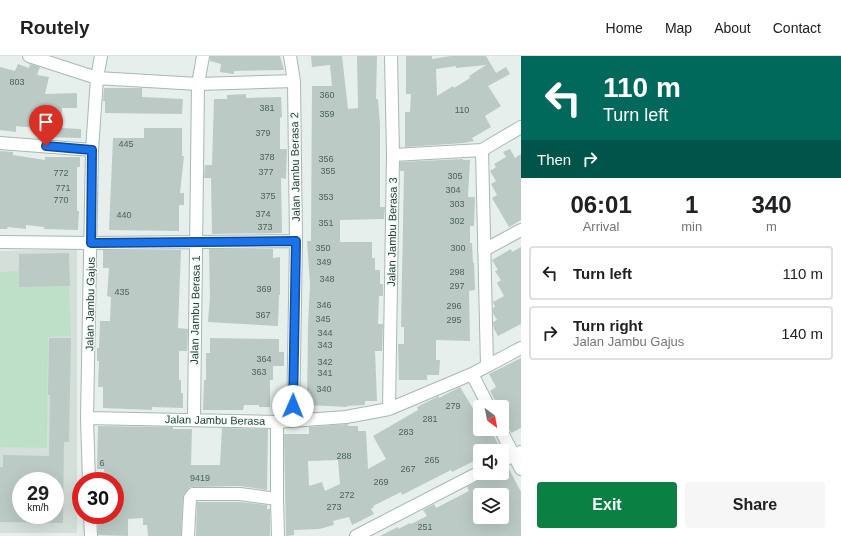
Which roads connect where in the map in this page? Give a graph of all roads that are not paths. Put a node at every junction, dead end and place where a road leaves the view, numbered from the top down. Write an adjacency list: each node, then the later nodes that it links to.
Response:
1 (29, 56): 6 (street)
2 (101, 56): 6 (street, Jalan Jambu Gajus)
3 (203, 56): 8 (street, Jalan Jambu Berasa 1)
4 (290, 56): 7 (street, Jalan Jambu Berasa 2)
5 (391, 56): 13 (street, Jalan Jambu Berasa 3)
6 (97, 78): 8 (street); 11 (street, Jalan Jambu Gajus)
7 (294, 81): 8 (street); 16 (street, Jalan Jambu Berasa 2)
8 (198, 84): 15 (street, Jalan Jambu Berasa 1)
9 (521, 127): 12 (street)
10 (0, 143): 11 (street)
11 (92, 150): 18 (street, Jalan Jambu Gajus)
12 (482, 150): 13 (street); 19 (street)
13 (393, 155): 24 (street, Jalan Jambu Berasa 3)
14 (521, 230): 19 (street)
15 (196, 241): 16 (street); 18 (street); 26 (street, Jalan Jambu Berasa 1)
16 (296, 241): 27 (street, Jalan Jambu Berasa 2)
17 (0, 242): 18 (street)
18 (91, 243): 25 (street, Jalan Jambu Gajus)
19 (484, 250): 21 (street)
20 (521, 348): 21 (street, Jalan Jambu Berasa)
21 (487, 366): 22 (street, Jalan Jambu Berasa)
22 (472, 374): 23 (street); 24 (street, Jalan Jambu Berasa)
23 (485, 400)
24 (389, 409): 27 (street, Jalan Jambu Berasa)
25 (87, 418): 26 (street, Jalan Jambu Berasa); 32 (street, Jalan Jambu Gajus)
26 (194, 420): 28 (street, Jalan Jambu Berasa)
27 (293, 421): 28 (street, Jalan Jambu Berasa)
28 (277, 422): 34 (street)
29 (505, 436): 30 (street)
30 (517, 453): 31 (street)
31 (521, 469)
32 (89, 472)
33 (473, 476): 39 (street)
34 (277, 499): 37 (street); 38 (street)
35 (90, 524): 36 (street)
36 (90, 536)
37 (188, 536)
38 (278, 536)
39 (356, 536)

